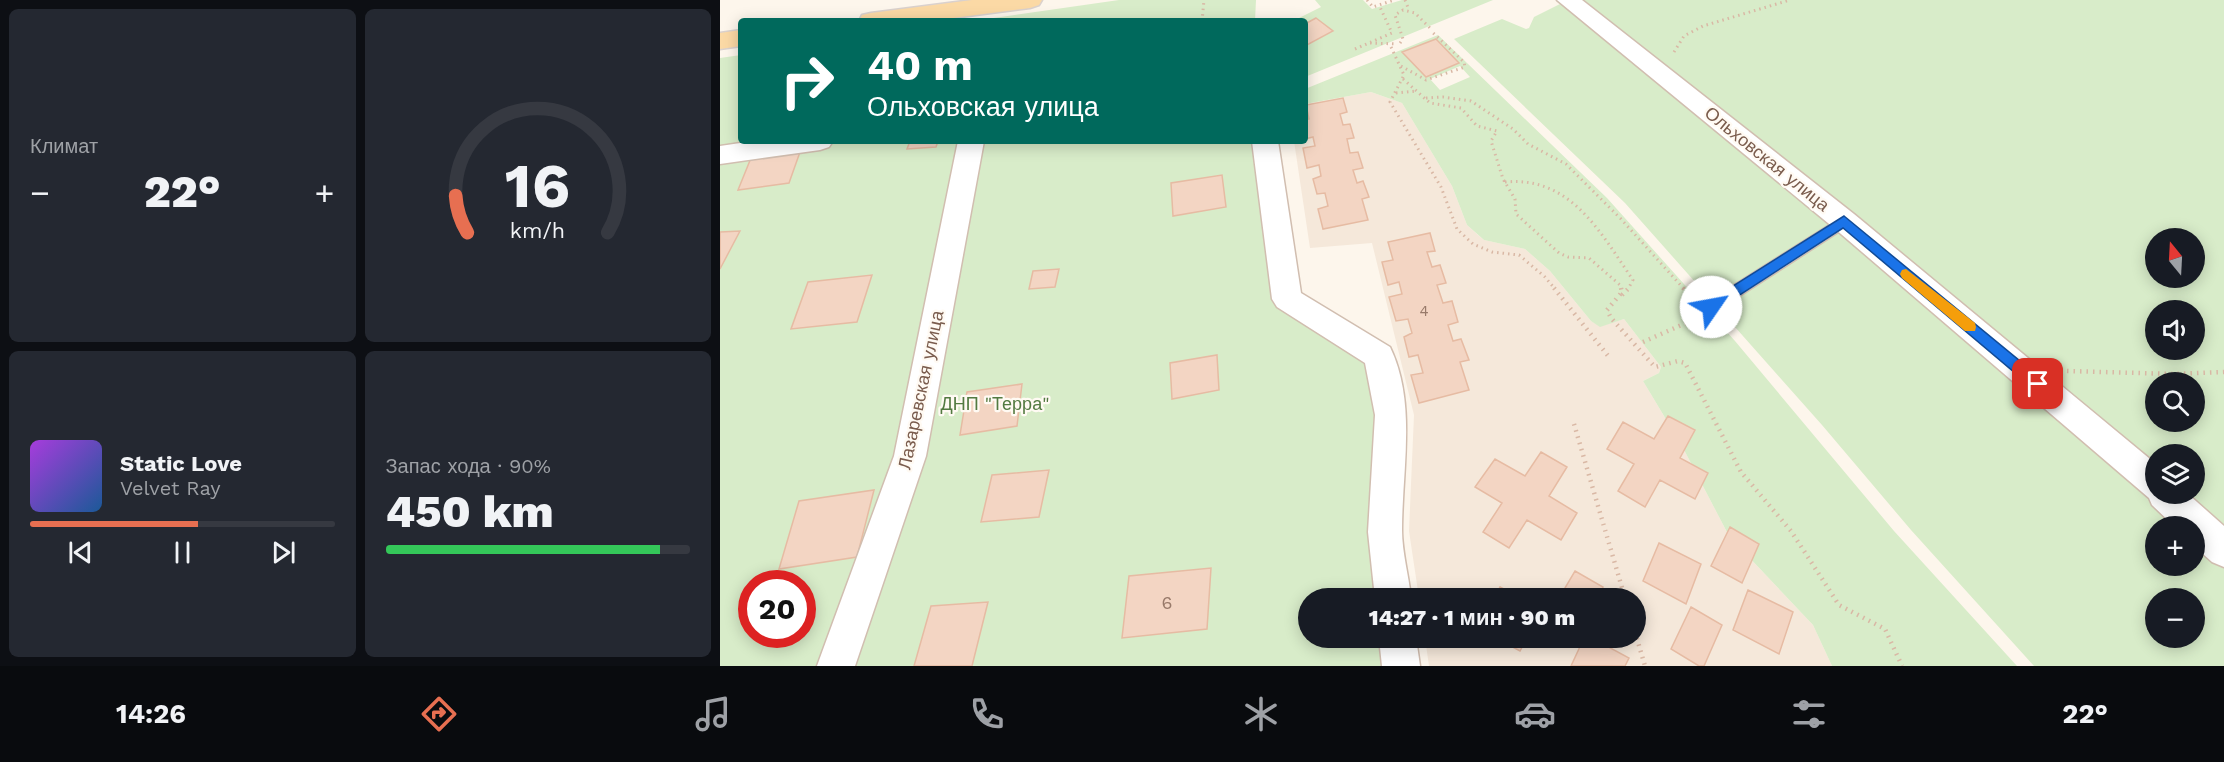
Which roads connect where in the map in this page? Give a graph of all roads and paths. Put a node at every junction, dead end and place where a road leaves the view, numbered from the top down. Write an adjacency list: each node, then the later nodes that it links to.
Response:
1 (1030, 0): 10 (main road)
2 (1204, 0): 11 (path)
3 (1367, 0): 8 (path)
4 (1394, 0): 8 (path)
5 (1405, 0): 9 (path)
6 (1568, 0): 17 (street, Ольховская улица)
7 (1790, 0): 17 (path)
8 (1379, 5): 14 (path)
9 (1409, 10): 14 (path); 18 (path)
10 (894, 18)
11 (1202, 18)
12 (738, 38): 13 (main road)
13 (720, 41)
14 (1369, 43): 16 (path)
15 (1391, 47): 18 (path)
16 (1355, 49)
17 (1647, 63): 28 (street, Ольховская улица)
18 (1400, 65): 19 (path)
19 (1404, 79): 20 (path); 21 (path)
20 (1417, 91): 21 (path); 22 (path)
21 (1396, 93): 32 (path)
22 (1425, 99): 27 (path); 30 (path)
23 (799, 144): 26 (street)
24 (970, 144): 43 (street, Лазаревская улица)
25 (1265, 144): 39 (street)
26 (720, 155)
27 (1505, 182): 29 (path); 29 (path)
28 (1844, 221): 30 (lane); 33 (street, Ольховская улица)
29 (1619, 298): 46 (path)
30 (1704, 310): 31 (path)
31 (1643, 342)
32 (1609, 357)
33 (2022, 370): 34 (path); 36 (street, Ольховская улица)
34 (2224, 372)
35 (1574, 424): 40 (path)
36 (2145, 476)
37 (2175, 504): 38 (street)
38 (2224, 550)
39 (1392, 588)
40 (1622, 588)
41 (1399, 648): 44 (street)
42 (1640, 648): 45 (path)
43 (836, 666)
44 (1401, 666)
45 (1645, 666)
46 (1902, 666)

